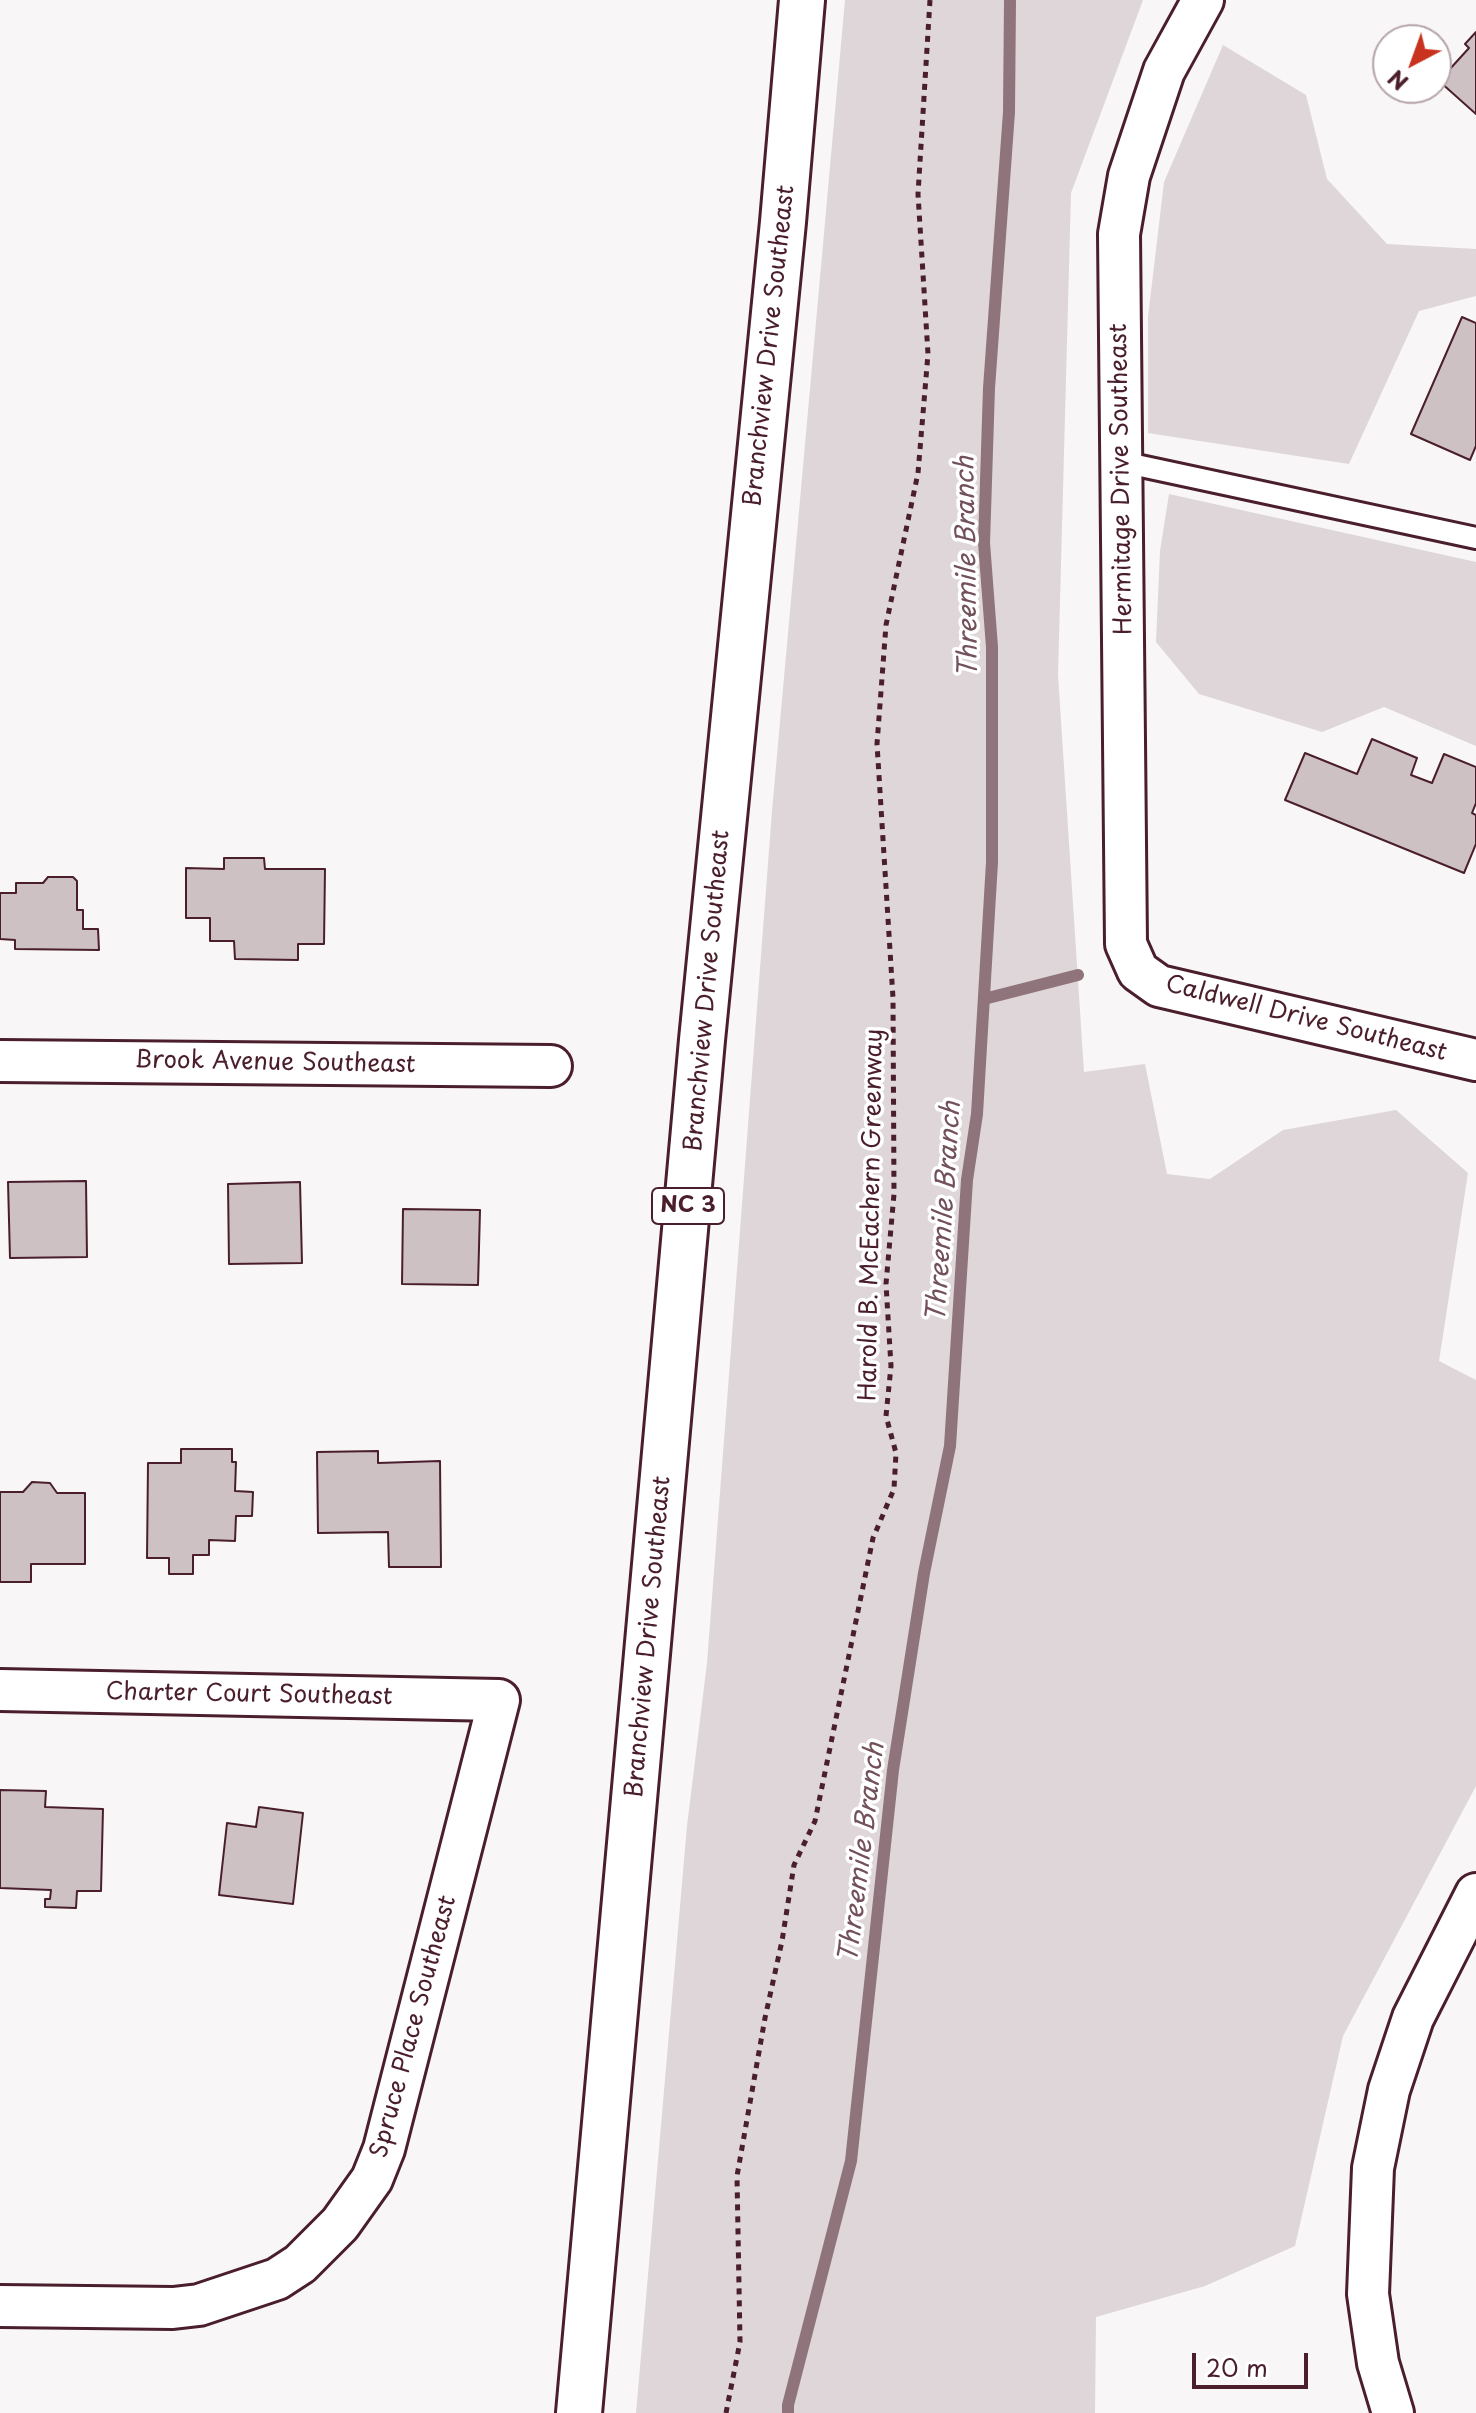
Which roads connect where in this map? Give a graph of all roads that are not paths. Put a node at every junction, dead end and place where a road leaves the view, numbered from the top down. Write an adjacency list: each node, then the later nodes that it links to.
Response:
1 (802, 0): 13 (main road, Branchview Drive Southeast / NC 3)
2 (1203, 0): 3 (street, Hermitage Drive Southeast)
3 (1122, 462): 4 (lane); 5 (street, Hermitage Drive Southeast)
4 (1476, 538)
5 (1138, 971): 6 (street, Caldwell Drive Southeast)
6 (1476, 1060)
7 (0, 1061): 8 (street, Brook Avenue Southeast)
8 (551, 1066)
9 (0, 1690): 10 (street, Charter Court Southeast)
10 (499, 1700): 12 (street, Spruce Place Southeast)
11 (1476, 1894): 14 (street)
12 (0, 2306)
13 (579, 2413)
14 (1393, 2413)

